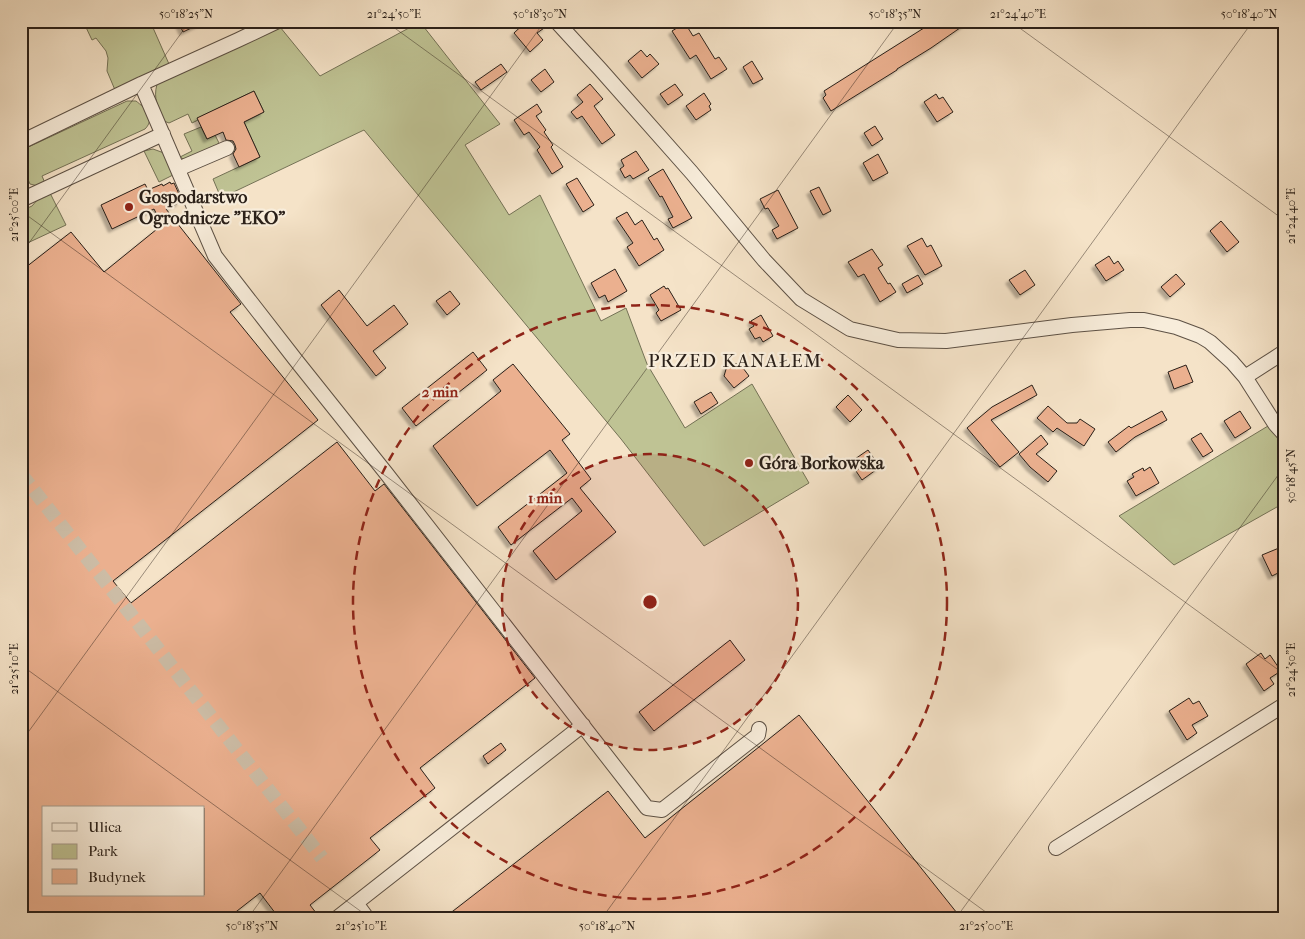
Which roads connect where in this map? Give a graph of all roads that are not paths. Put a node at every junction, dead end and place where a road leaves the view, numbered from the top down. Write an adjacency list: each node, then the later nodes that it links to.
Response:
1 (278, 21): 3 (street)
2 (556, 21): 10 (street)
3 (141, 84): 4 (street); 5 (street)
4 (163, 134): 7 (street); 8 (street)
5 (21, 142)
6 (227, 148): 7 (street)
7 (178, 169): 13 (street)
8 (21, 200)
9 (1284, 352): 10 (street)
10 (1245, 377): 11 (street)
11 (1284, 434)
12 (1284, 705): 15 (street)
13 (583, 726): 14 (street); 16 (street)
14 (759, 730)
15 (1056, 848)
16 (356, 903): 17 (street); 18 (street)
17 (337, 918)
18 (368, 918)

